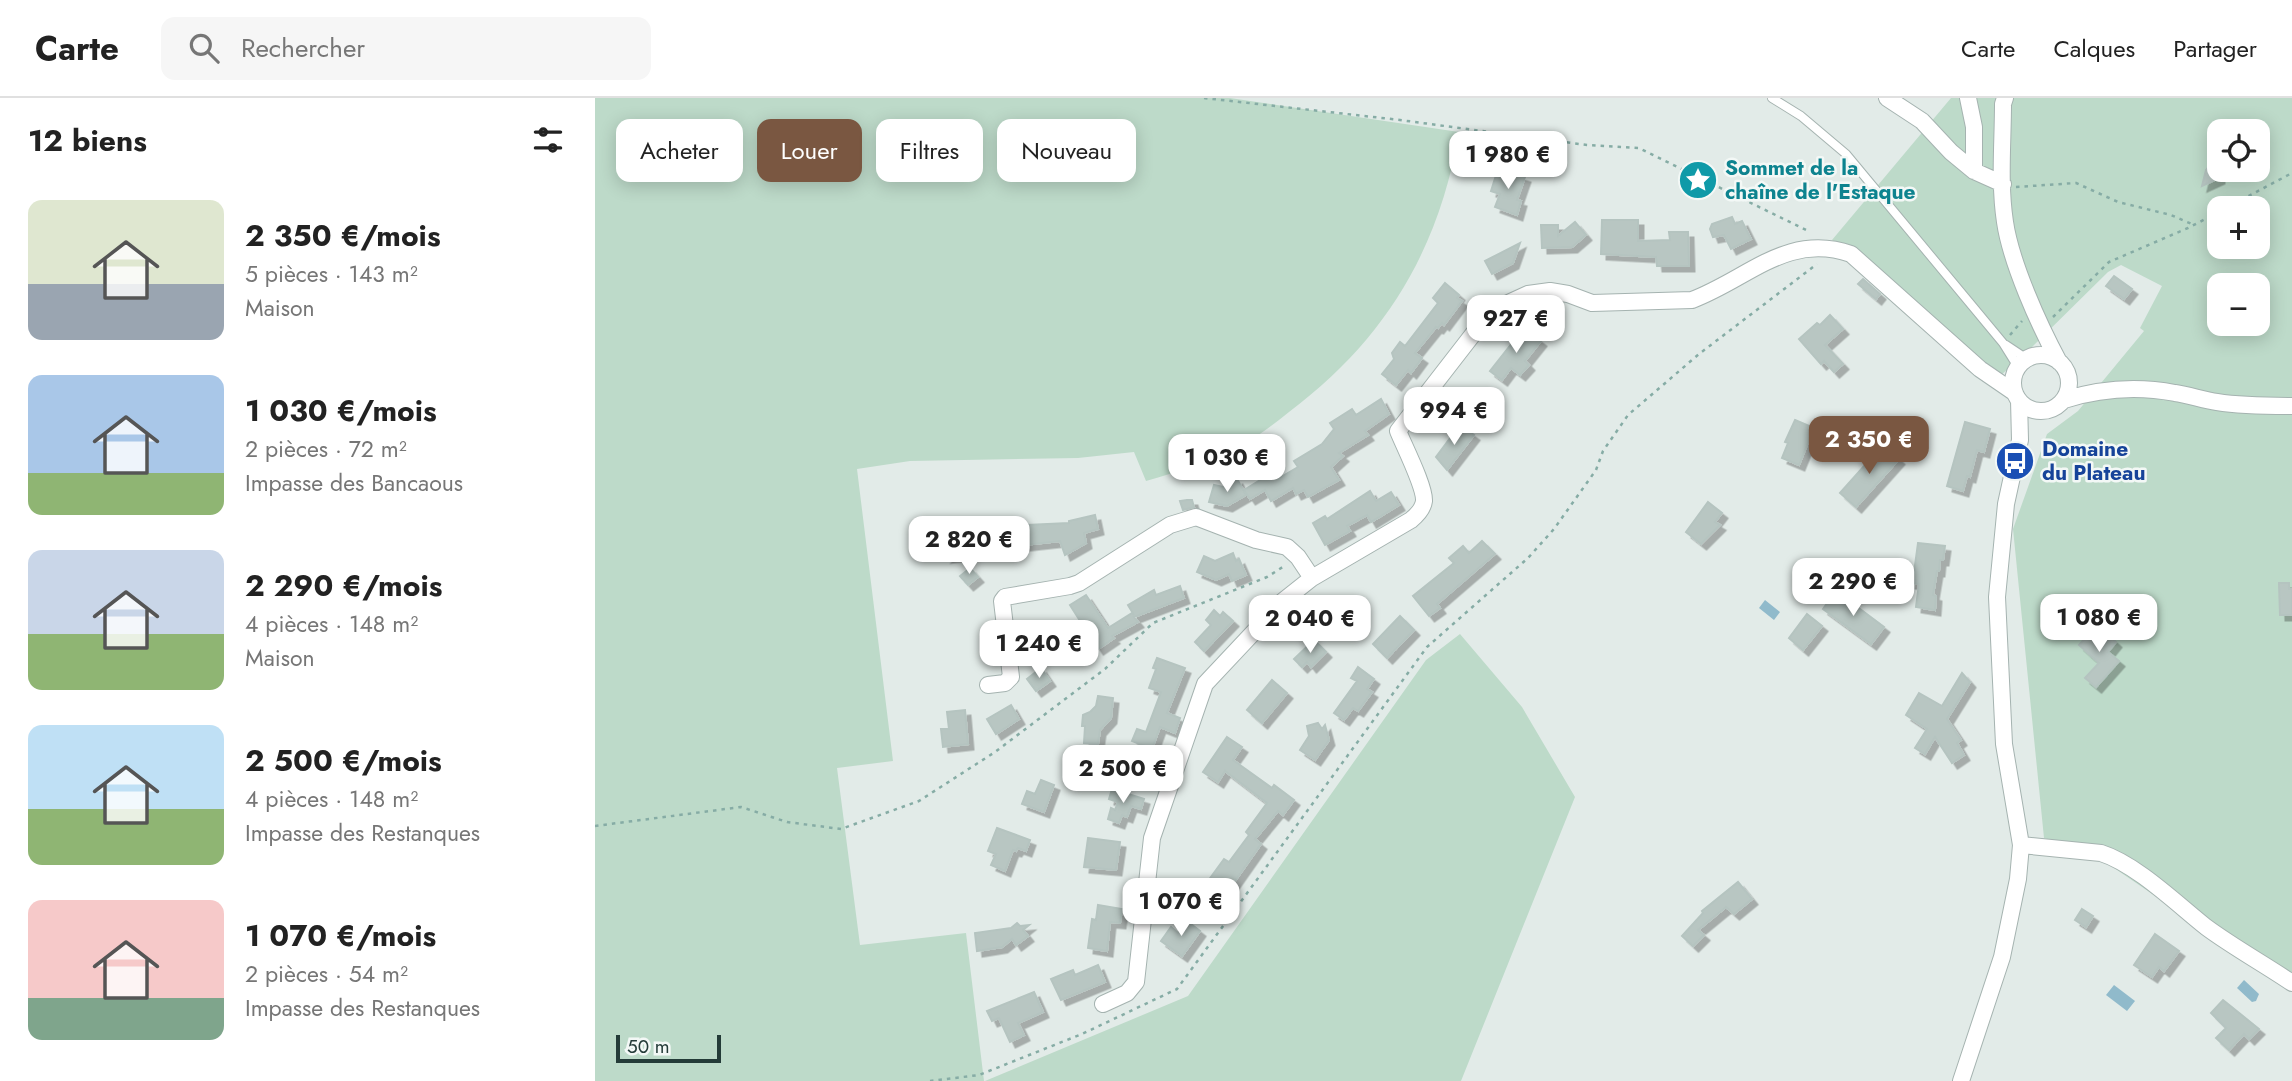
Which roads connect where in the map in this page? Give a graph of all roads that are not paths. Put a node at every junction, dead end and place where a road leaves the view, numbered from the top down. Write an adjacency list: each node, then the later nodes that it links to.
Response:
1 (1772, 98): 9 (lane)
2 (1888, 98): 5 (street)
3 (1968, 98): 5 (street)
4 (2005, 98): 6 (street)
5 (1974, 171): 6 (street)
6 (2003, 186): 7 (street)
7 (2042, 329): 8 (street); 9 (street)
8 (2059, 362): 9 (street); 11 (street)
9 (2024, 363): 10 (street); 13 (street)
10 (1991, 378): 13 (street); 18 (street)
11 (2069, 383): 12 (street); 14 (street)
12 (2092, 391): 14 (street); 15 (street)
13 (2017, 396): 16 (street); 17 (street)
14 (2064, 400): 16 (street)
15 (2292, 406)
16 (2048, 410): 17 (street)
17 (2020, 440): 20 (street)
18 (1312, 578): 19 (street); 22 (street)
19 (988, 685)
20 (2021, 845): 21 (street); 23 (street)
21 (2292, 983)
22 (1103, 1004)
23 (1961, 1081)

